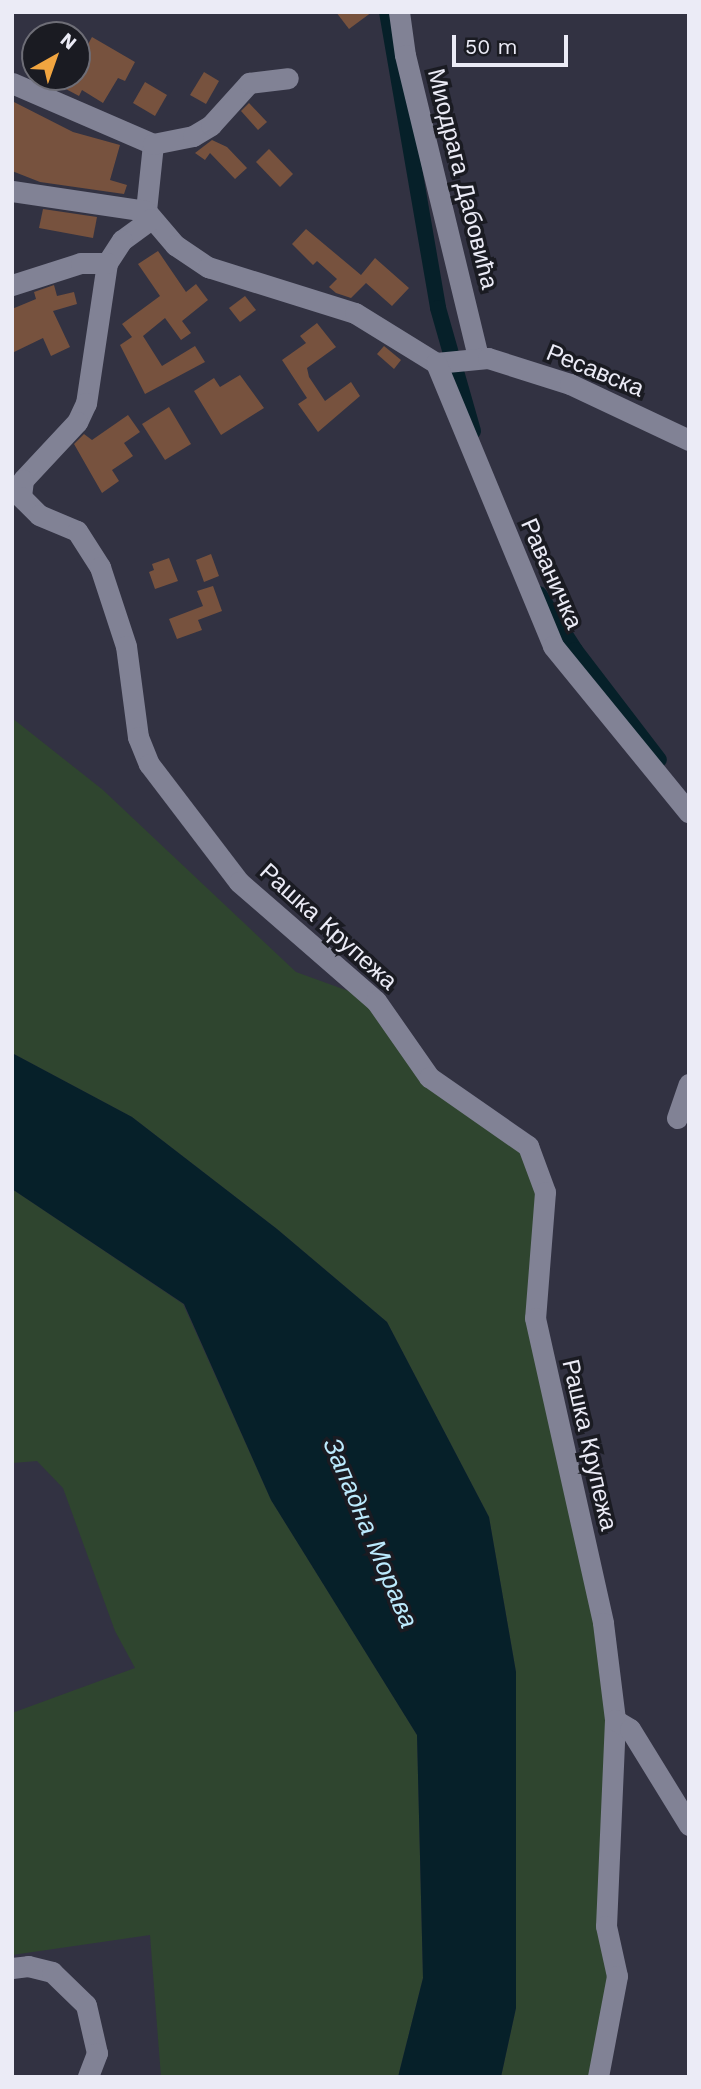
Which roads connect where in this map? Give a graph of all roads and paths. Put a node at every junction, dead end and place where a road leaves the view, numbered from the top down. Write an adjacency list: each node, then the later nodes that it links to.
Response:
1 (399, 12): 9 (street, Миодрага Дабовића)
2 (288, 78): 4 (street)
3 (12, 83): 4 (street)
4 (153, 144): 6 (street)
5 (12, 191): 6 (street)
6 (149, 215): 7 (street, Рашка Крупежа); 9 (street, Ресавска)
7 (107, 263): 8 (street); 14 (street, Рашка Крупежа)
8 (12, 285)
9 (456, 360): 10 (street, Ресавска); 11 (street, Раваничка)
10 (689, 440)
11 (689, 813)
12 (689, 1084): 13 (street)
13 (677, 1118)
14 (615, 1720): 15 (street); 18 (street, Рашка Крупежа)
15 (689, 1825)
16 (12, 1968): 17 (street)
17 (88, 2077)
18 (598, 2077)

